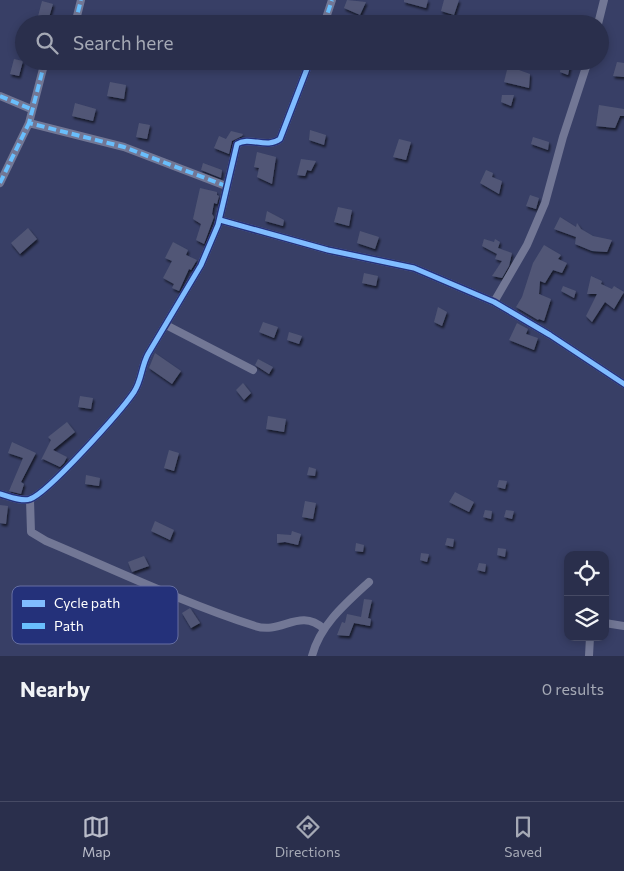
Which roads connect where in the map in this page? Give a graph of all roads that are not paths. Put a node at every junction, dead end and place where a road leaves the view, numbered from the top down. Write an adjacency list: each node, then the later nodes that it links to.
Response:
1 (81, 0): 4 (street)
2 (332, 0): 5 (street)
3 (604, 0): 6 (street)
4 (77, 15)
5 (327, 15)
6 (600, 15)
7 (42, 70): 11 (street)
8 (307, 70): 14 (street)
9 (585, 70): 16 (street)
10 (0, 96): 11 (street)
11 (31, 109): 12 (street)
12 (28, 123): 13 (street); 14 (street)
13 (0, 183)
14 (226, 186): 15 (street)
15 (220, 220): 16 (street); 17 (street)
16 (494, 302): 19 (street)
17 (166, 325): 18 (street); 21 (street)
18 (253, 370)
19 (624, 384)
20 (0, 494): 21 (street)
21 (30, 500): 23 (street)
22 (369, 582): 27 (street)
23 (153, 586)
24 (178, 596): 27 (street)
25 (609, 624): 26 (street)
26 (624, 626)
27 (324, 629): 29 (street)
28 (590, 641): 30 (street)
29 (313, 652)
30 (590, 656): 31 (street)
31 (597, 656)

